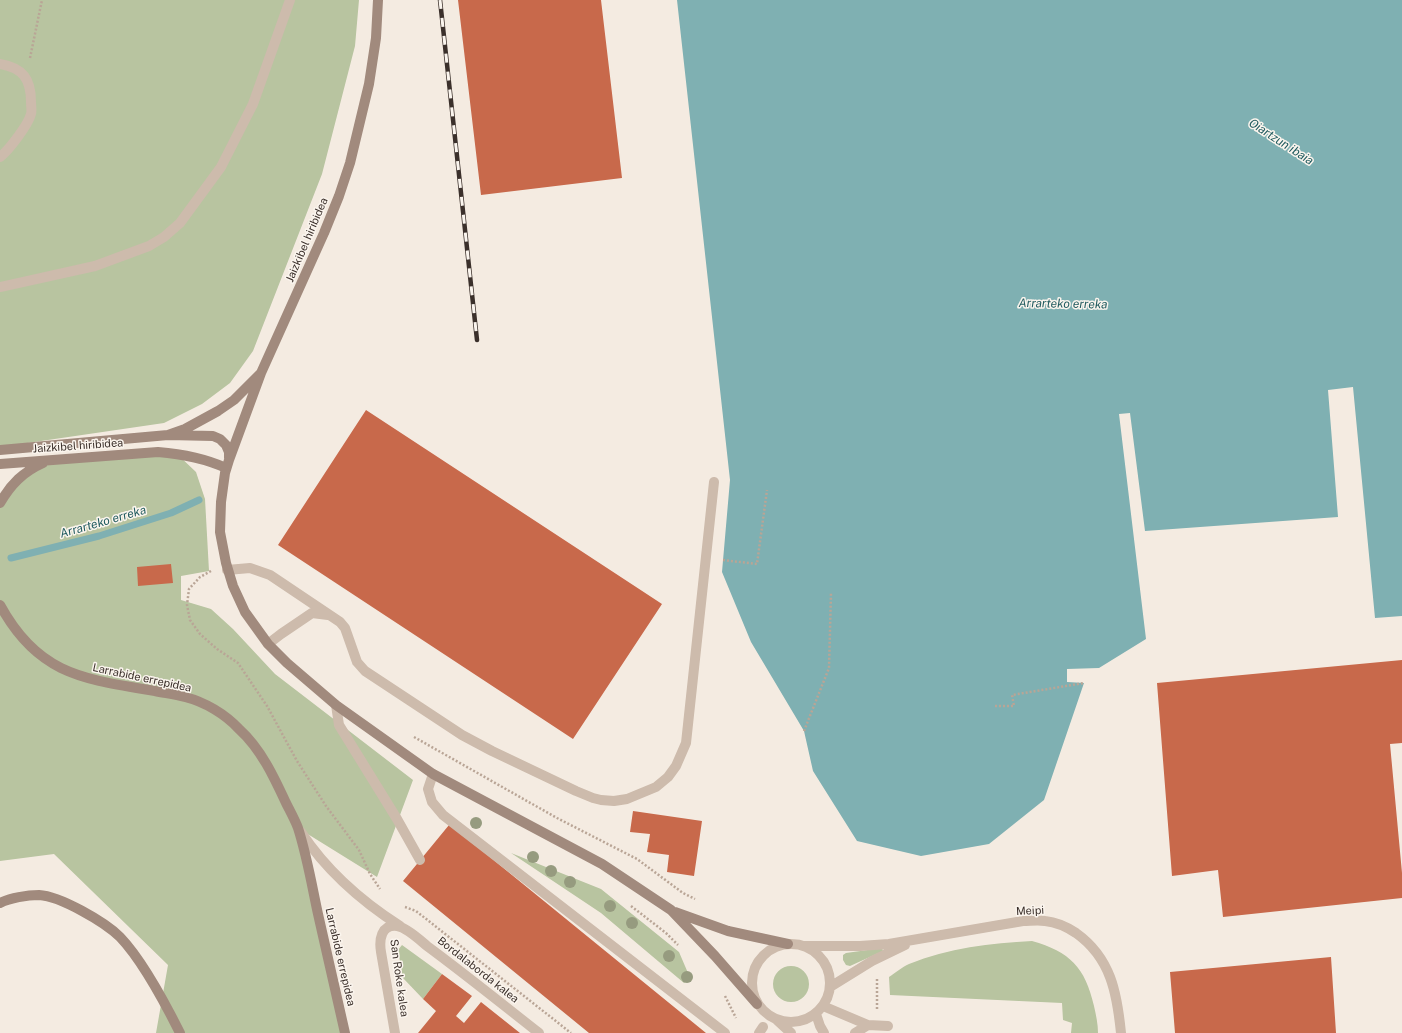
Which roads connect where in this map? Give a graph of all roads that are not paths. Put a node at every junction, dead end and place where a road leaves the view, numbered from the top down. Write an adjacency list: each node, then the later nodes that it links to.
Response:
1 (290, 0): 5 (street)
2 (378, 0): 6 (street, Jaizkibel hiribidea)
3 (0, 64): 4 (street)
4 (0, 157)
5 (0, 286)
6 (261, 373): 7 (street, Jaizkibel hiribidea); 13 (street)
7 (168, 435): 8 (street, Jaizkibel hiribidea); 13 (street, Jaizkibel hiribidea)
8 (48, 445): 9 (street, Jaizkibel hiribidea); 10 (street)
9 (0, 450)
10 (0, 456)
11 (60, 460): 12 (street, Jaizkibel hiribidea); 13 (street, Jaizkibel hiribidea); 15 (street)
12 (0, 464)
13 (227, 464): 16 (street)
14 (714, 482): 18 (street)
15 (0, 503)
16 (226, 566): 18 (street); 19 (street)
17 (0, 606): 22 (street, Larrabide errepidea)
18 (331, 616): 19 (street)
19 (268, 644): 20 (street)
20 (336, 705): 21 (street); 23 (street)
21 (433, 774): 25 (street); 41 (street)
22 (298, 827): 26 (street, Bordalaborda kalea); 38 (street, Larrabide errepidea)
23 (420, 860)
24 (0, 903): 37 (street)
25 (671, 910): 28 (street); 31 (street)
26 (401, 927): 39 (street, San Roke kalea); 40 (street, Bordalaborda kalea)
27 (917, 940): 29 (street, Meipi); 30 (street, Meipi); 45 (street, Meipi)
28 (788, 944): 29 (street); 31 (street)
29 (804, 946): 30 (street)
30 (830, 987): 32 (street)
31 (757, 1004): 34 (street)
32 (823, 1006): 33 (street); 35 (street)
33 (816, 1014): 34 (street); 43 (street)
34 (777, 1020): 42 (street)
35 (872, 1025): 36 (street); 44 (street)
36 (888, 1026)
37 (180, 1033)
38 (345, 1033)
39 (395, 1033)
40 (539, 1033)
41 (725, 1033)
42 (791, 1033)
43 (824, 1033)
44 (855, 1033)
45 (1121, 1033)

